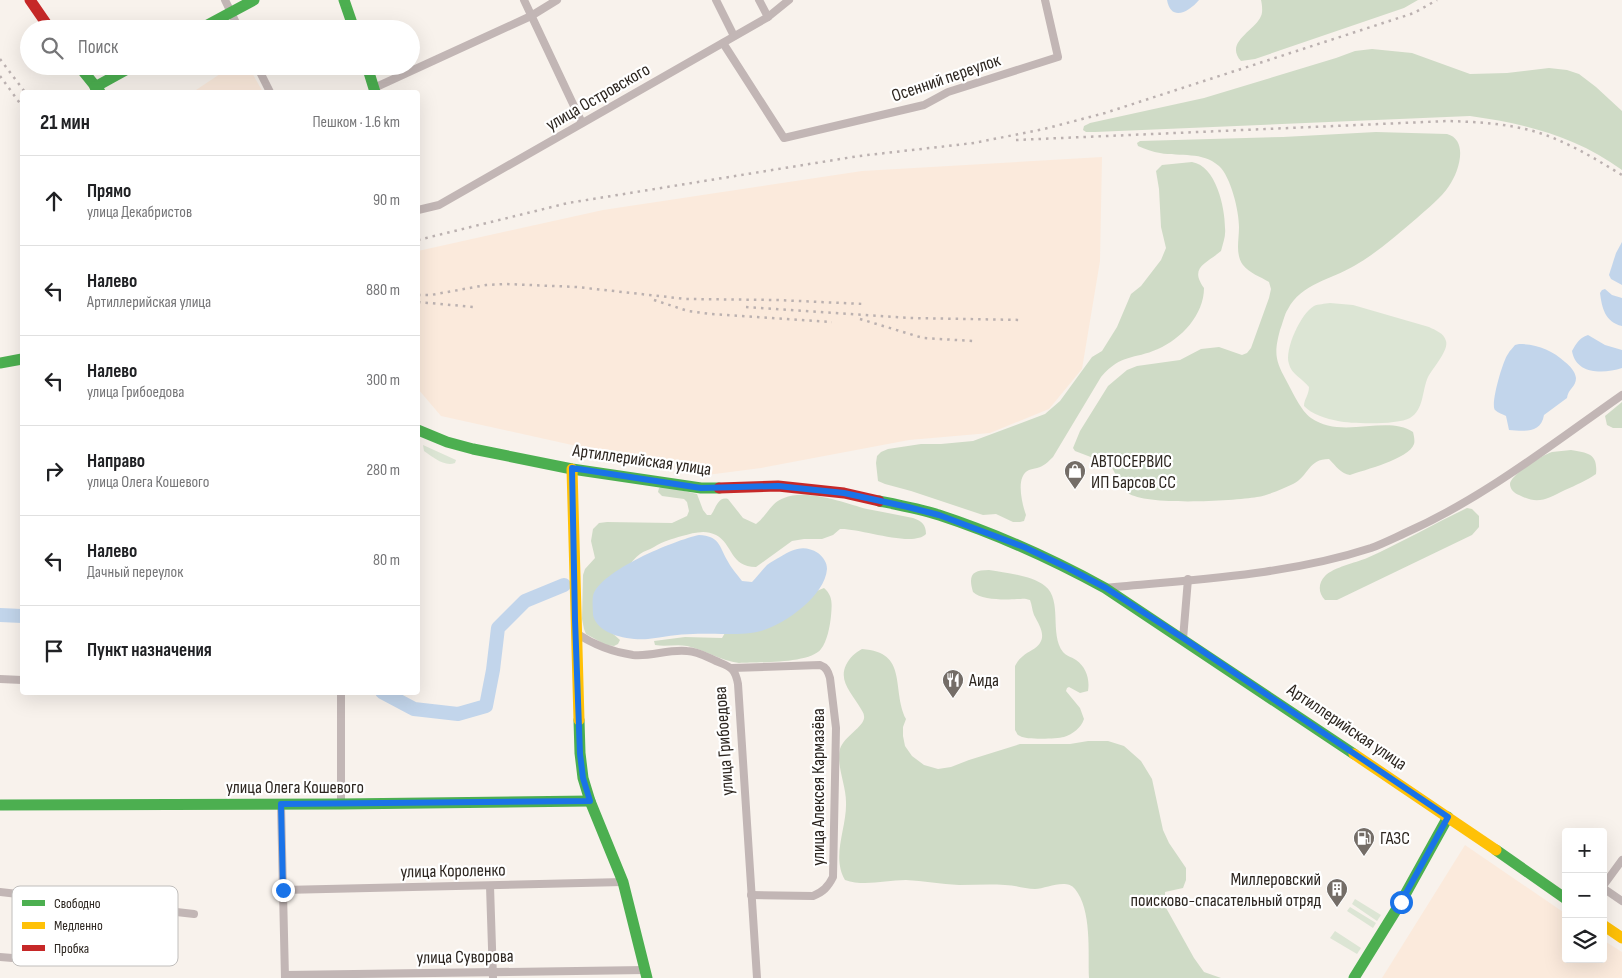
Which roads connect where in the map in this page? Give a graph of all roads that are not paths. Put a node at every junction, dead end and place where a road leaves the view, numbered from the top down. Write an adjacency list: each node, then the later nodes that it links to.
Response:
1 (30, 0): 14 (street)
2 (225, 0): 11 (street)
3 (254, 0): 11 (street)
4 (344, 0): 17 (street)
5 (524, 0): 12 (street)
6 (557, 0): 12 (street)
7 (716, 0): 18 (street)
8 (759, 0): 13 (street)
9 (789, 0): 13 (street, улица Островского)
10 (1045, 0): 19 (street, Осенний переулок)
11 (231, 12): 15 (street); 16 (street)
12 (531, 16): 20 (street); 29 (street)
13 (768, 17): 18 (street, улица Островского)
14 (44, 20)
15 (216, 20)
16 (235, 20)
17 (351, 20)
18 (734, 36): 19 (street, улица Островского)
19 (723, 43): 29 (street, улица Островского)
20 (420, 69)
21 (86, 75): 26 (street)
22 (120, 75): 26 (street)
23 (262, 75): 27 (street)
24 (369, 75): 28 (street)
25 (407, 75): 28 (street)
26 (98, 90)
27 (269, 90)
28 (375, 90)
29 (582, 123): 30 (street, улица Островского)
30 (420, 210)
31 (20, 358): 32 (street)
32 (0, 363)
33 (1622, 395): 38 (street)
34 (420, 426): 36 (street, Артиллерийская улица)
35 (420, 431): 36 (street, Артиллерийская улица)
36 (430, 435): 37 (street, Артиллерийская улица)
37 (572, 468): 39 (street, Артиллерийская улица); 40 (street)
38 (1188, 579): 39 (street); 41 (street)
39 (1106, 588): 41 (street, Артиллерийская улица)
40 (576, 633): 42 (street, улица Грибоедова); 46 (street)
41 (1183, 638): 50 (street, Артиллерийская улица)
42 (732, 668): 57 (street, улица Грибоедова); 57 (street, улица Алексея Кармазёва)
43 (0, 679): 44 (street)
44 (20, 680)
45 (342, 695): 48 (street)
46 (590, 801): 48 (street, улица Олега Кошевого); 53 (street)
47 (281, 804): 48 (street, улица Олега Кошевого); 49 (street, улица Олега Кошевого); 55 (street)
48 (341, 804)
49 (0, 805)
50 (1448, 817): 58 (street, Артиллерийская улица); 68 (street)
51 (1622, 860): 52 (street)
52 (1607, 881)
53 (624, 882): 54 (street, улица Короленко); 64 (street)
54 (490, 886): 55 (street, улица Короленко); 65 (street)
55 (283, 890): 66 (street)
56 (1607, 890): 59 (street)
57 (751, 895): 67 (street, улица Грибоедова)
58 (1562, 896)
59 (1622, 901)
60 (178, 912): 61 (street)
61 (194, 914)
62 (1607, 928): 63 (street)
63 (1622, 938)
64 (646, 974): 65 (street, улица Суворова)
65 (493, 975): 66 (street, улица Суворова)
66 (285, 977)
67 (757, 978)
68 (1354, 978)

